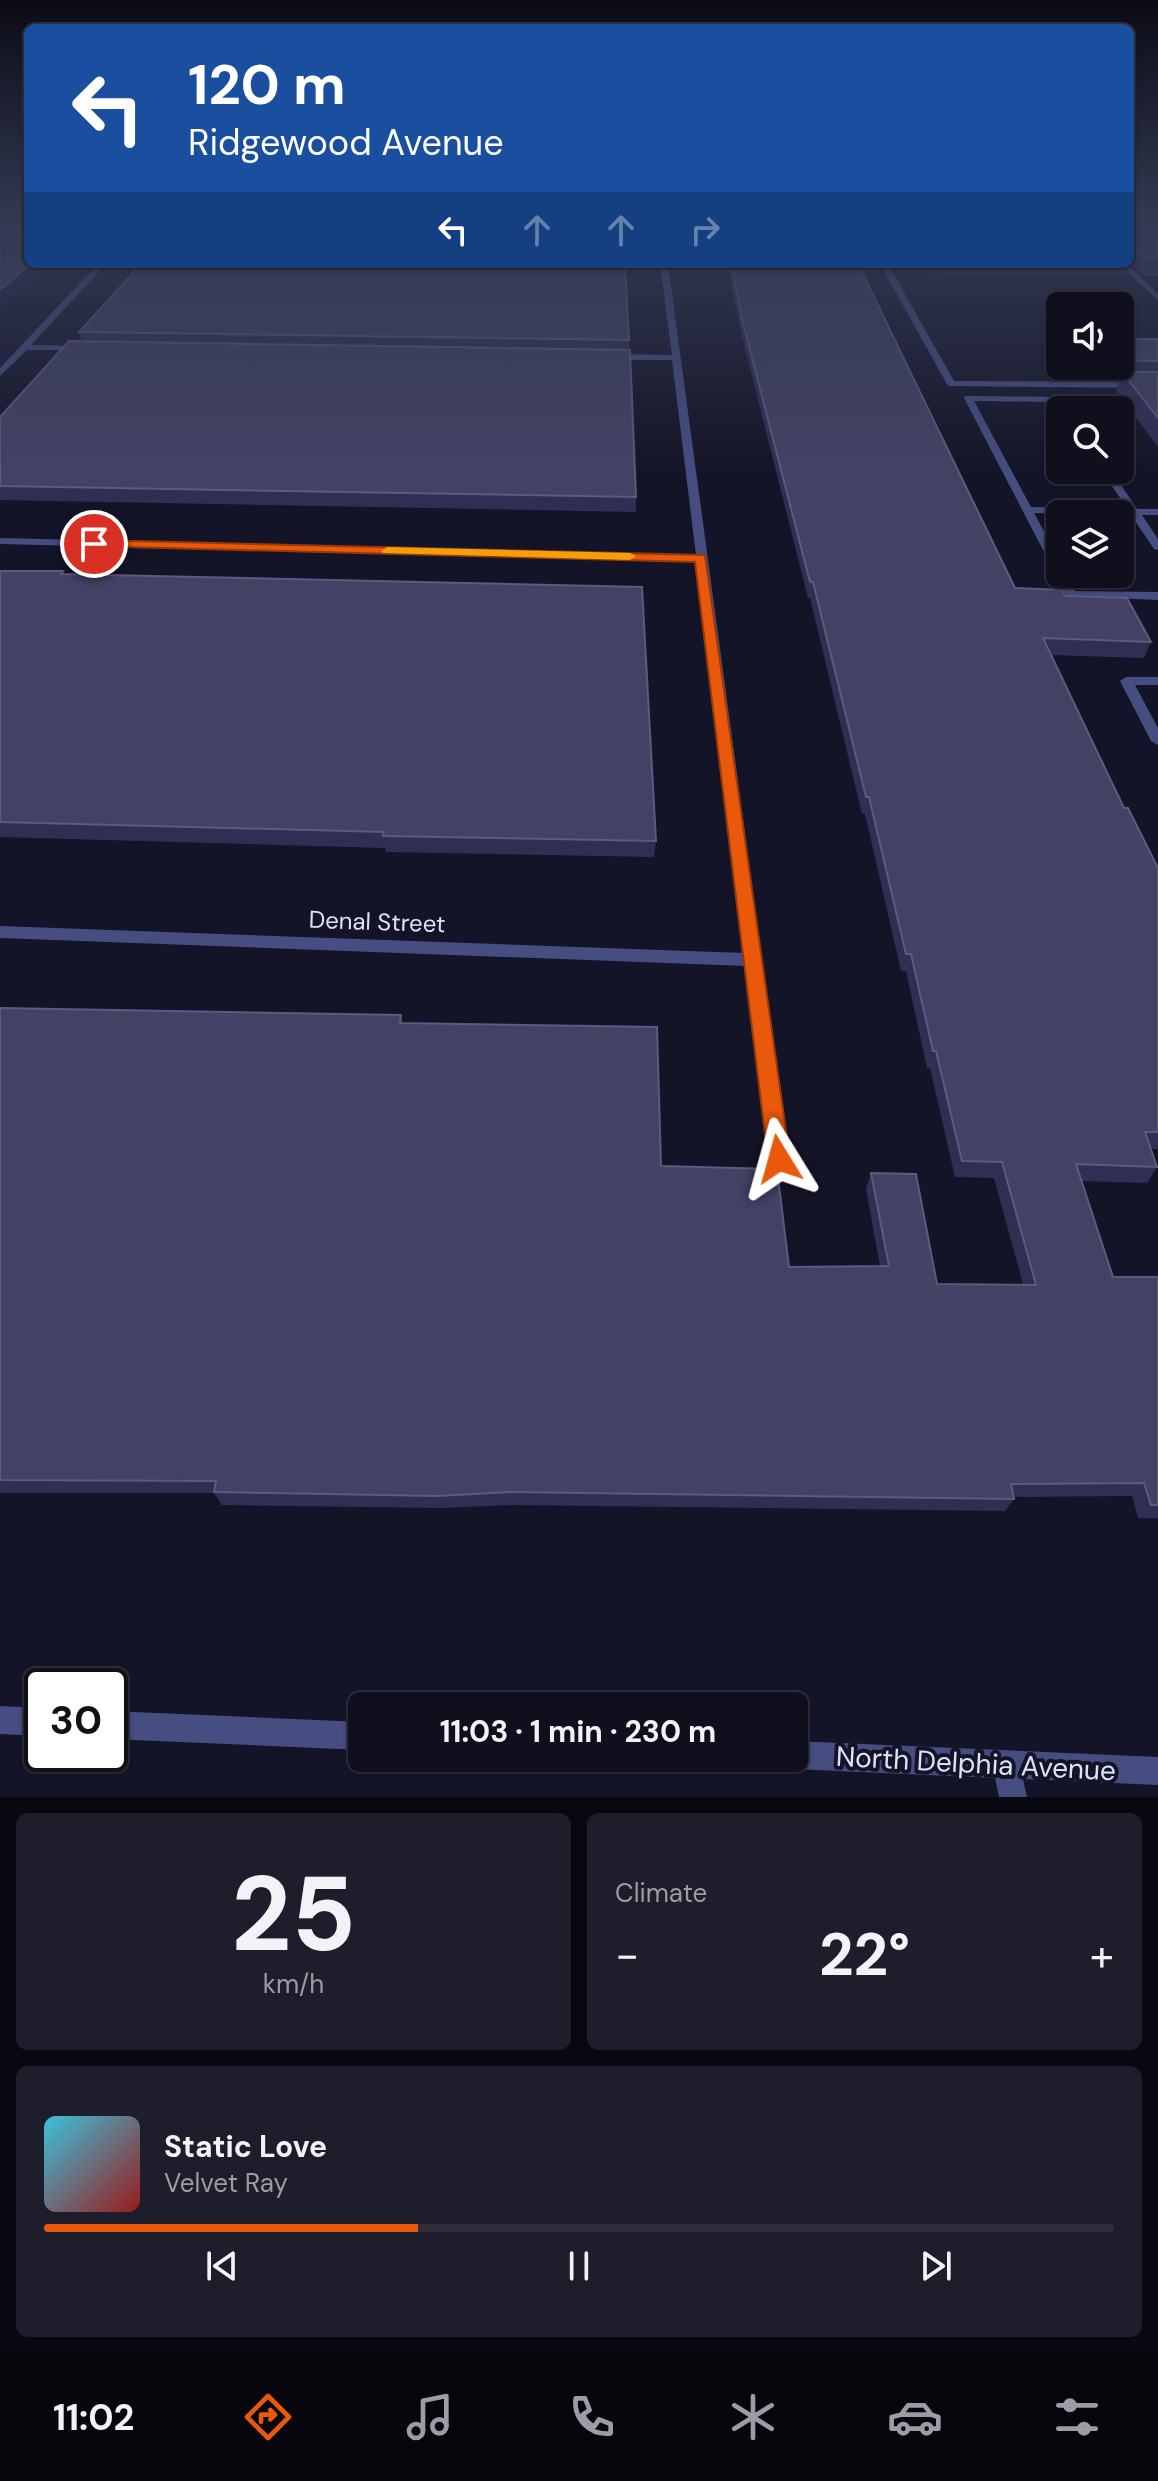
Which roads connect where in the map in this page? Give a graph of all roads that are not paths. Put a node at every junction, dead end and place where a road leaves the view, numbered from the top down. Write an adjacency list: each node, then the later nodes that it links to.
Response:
1 (62, 307): 4 (street)
2 (669, 307): 7 (street)
3 (908, 307): 9 (street)
4 (25, 347): 5 (street); 8 (street)
5 (92, 349)
6 (596, 357): 7 (street)
7 (676, 358): 18 (street)
8 (0, 373)
9 (1158, 385)
10 (1046, 399): 12 (street)
11 (1116, 484): 13 (street)
12 (1027, 510): 13 (street); 16 (street)
13 (1135, 512): 14 (street); 17 (street)
14 (1158, 512)
15 (0, 541): 18 (street)
16 (1046, 546)
17 (1158, 547)
18 (701, 558): 24 (street)
19 (1068, 588): 20 (street)
20 (1158, 596)
21 (1158, 681): 22 (street)
22 (1158, 741)
23 (0, 932): 24 (street, Denal Street)
24 (752, 960): 25 (street)
25 (779, 1159)
26 (0, 1720): 27 (street)
27 (24, 1721)
28 (128, 1726): 29 (street)
29 (348, 1735)
30 (808, 1756): 31 (street, North Delphia Avenue)
31 (1006, 1765): 32 (street, North Delphia Avenue); 33 (street)
32 (1158, 1771)
33 (1013, 1797)

